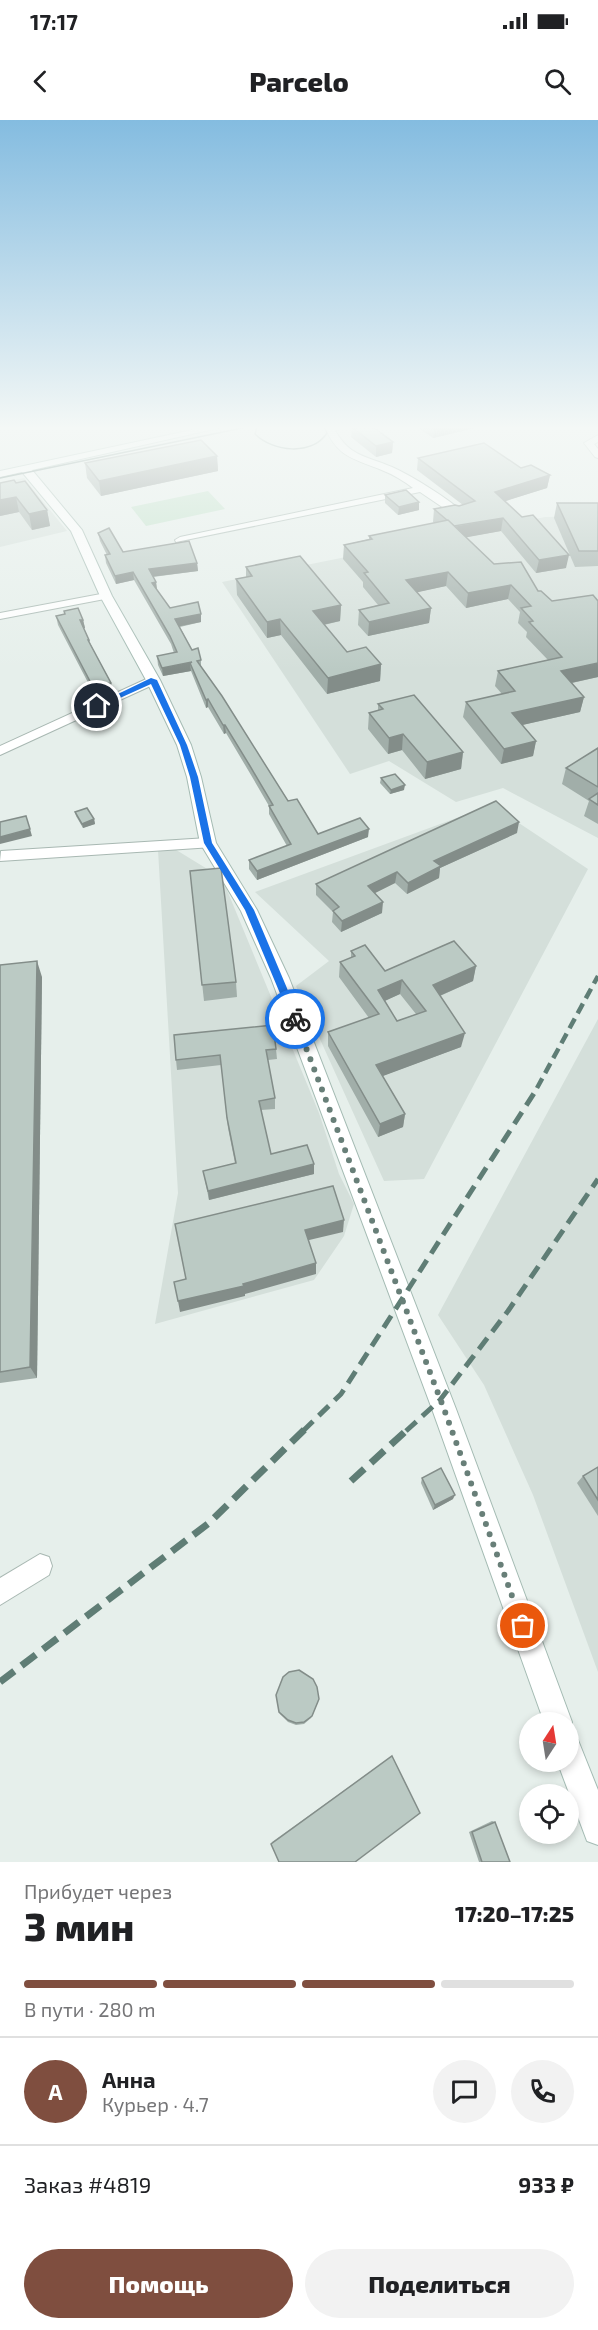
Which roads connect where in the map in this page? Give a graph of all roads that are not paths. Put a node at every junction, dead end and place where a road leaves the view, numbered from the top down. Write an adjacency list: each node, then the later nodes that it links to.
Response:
1 (58, 508): 6 (street)
2 (329, 508): 5 (street)
3 (450, 508): 4 (street)
4 (461, 515)
5 (180, 540)
6 (106, 596): 7 (street); 8 (street)
7 (0, 616)
8 (153, 680): 9 (street); 10 (street)
9 (0, 751)
10 (208, 843): 11 (street); 14 (street)
11 (1, 856)
12 (40, 1566): 13 (street)
13 (0, 1593)
14 (554, 1712)
15 (576, 1772): 16 (street)
16 (598, 1830)

